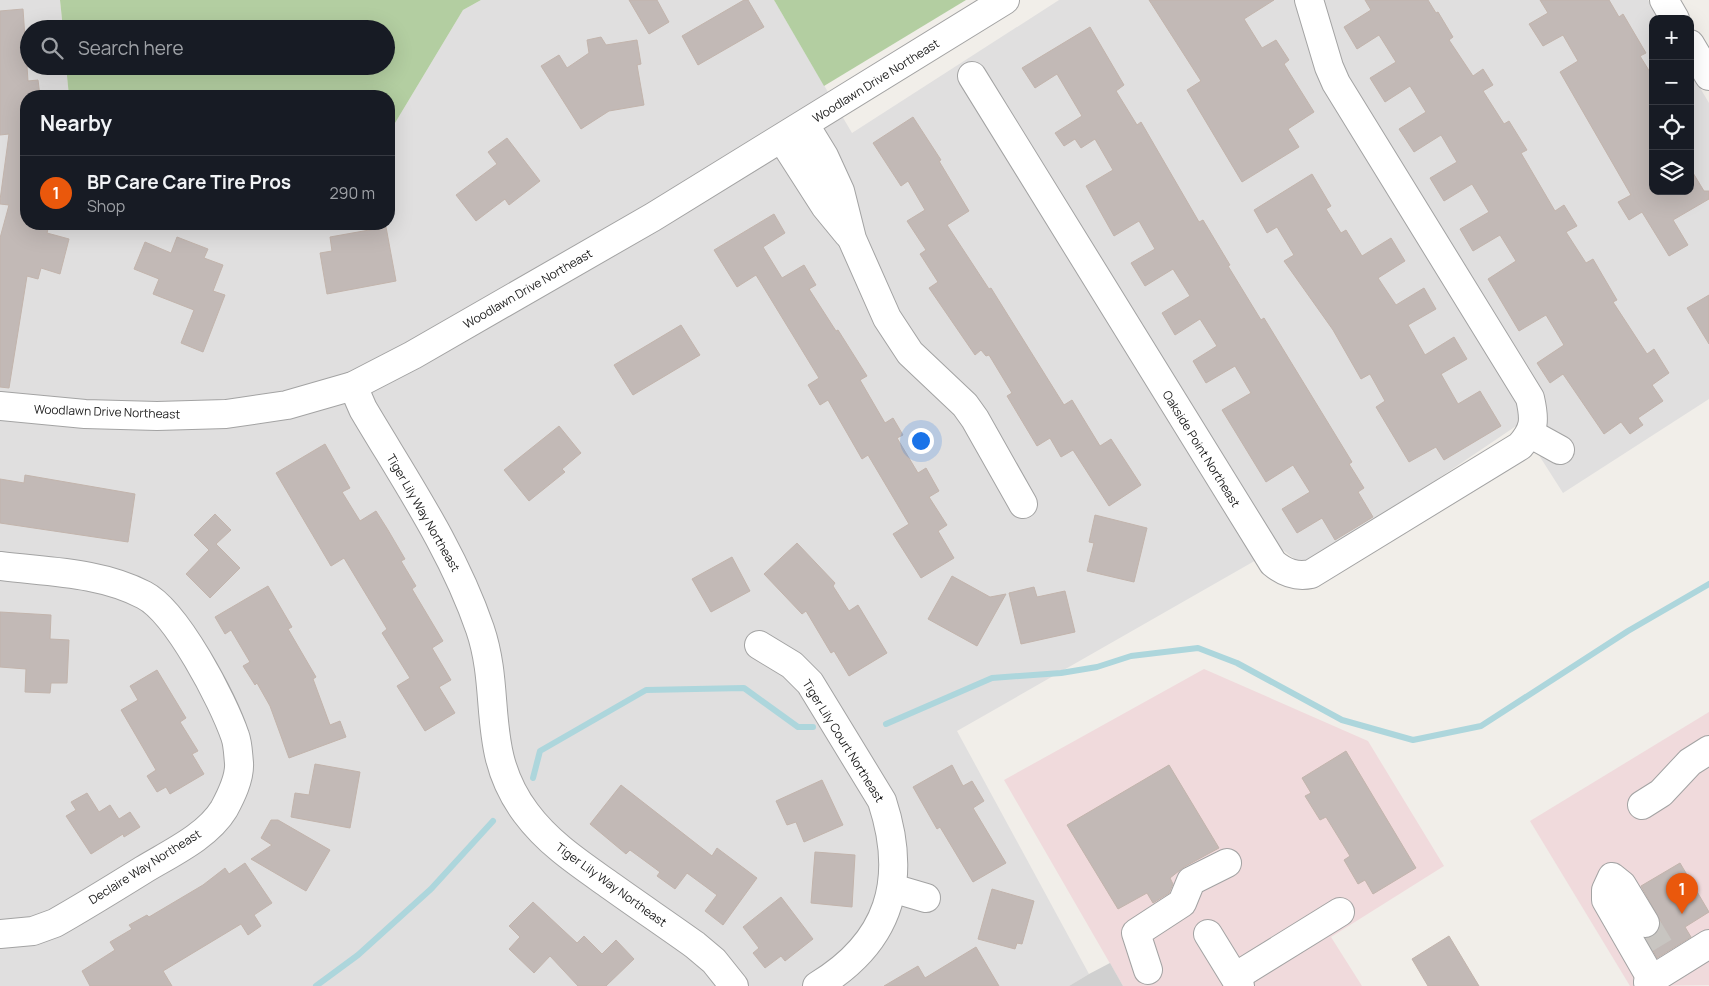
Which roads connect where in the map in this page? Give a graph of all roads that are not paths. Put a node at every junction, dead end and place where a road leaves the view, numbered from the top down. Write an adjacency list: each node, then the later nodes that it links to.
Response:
1 (1005, 0): 8 (street, Woodlawn Drive Northeast)
2 (1308, 0): 13 (street)
3 (1664, 0): 4 (street)
4 (1673, 15)
5 (1694, 51): 7 (street)
6 (972, 76): 13 (street, Oakside Point Northeast)
7 (1709, 76)
8 (805, 125): 9 (street, Woodlawn Drive Northeast); 10 (street)
9 (782, 139): 10 (street); 11 (street, Woodlawn Drive Northeast)
10 (852, 239): 15 (street)
11 (353, 386): 12 (street, Woodlawn Drive Northeast); 30 (street, Tiger Lily Way Northeast)
12 (0, 406)
13 (1530, 434): 14 (street)
14 (1560, 450)
15 (1023, 504)
16 (0, 566): 25 (street, Declaire Way Northeast)
17 (760, 645): 21 (street, Tiger Lily Court Northeast)
18 (1709, 750): 19 (street)
19 (1642, 805)
20 (1227, 863): 28 (street)
21 (892, 888): 22 (street); 31 (street, Tiger Lily Court Northeast)
22 (926, 898)
23 (1340, 912): 29 (street)
24 (1645, 923): 27 (street)
25 (0, 934)
26 (1208, 934): 29 (street)
27 (1709, 944)
28 (1148, 970)
29 (1237, 982)
30 (734, 986)
31 (817, 986)

